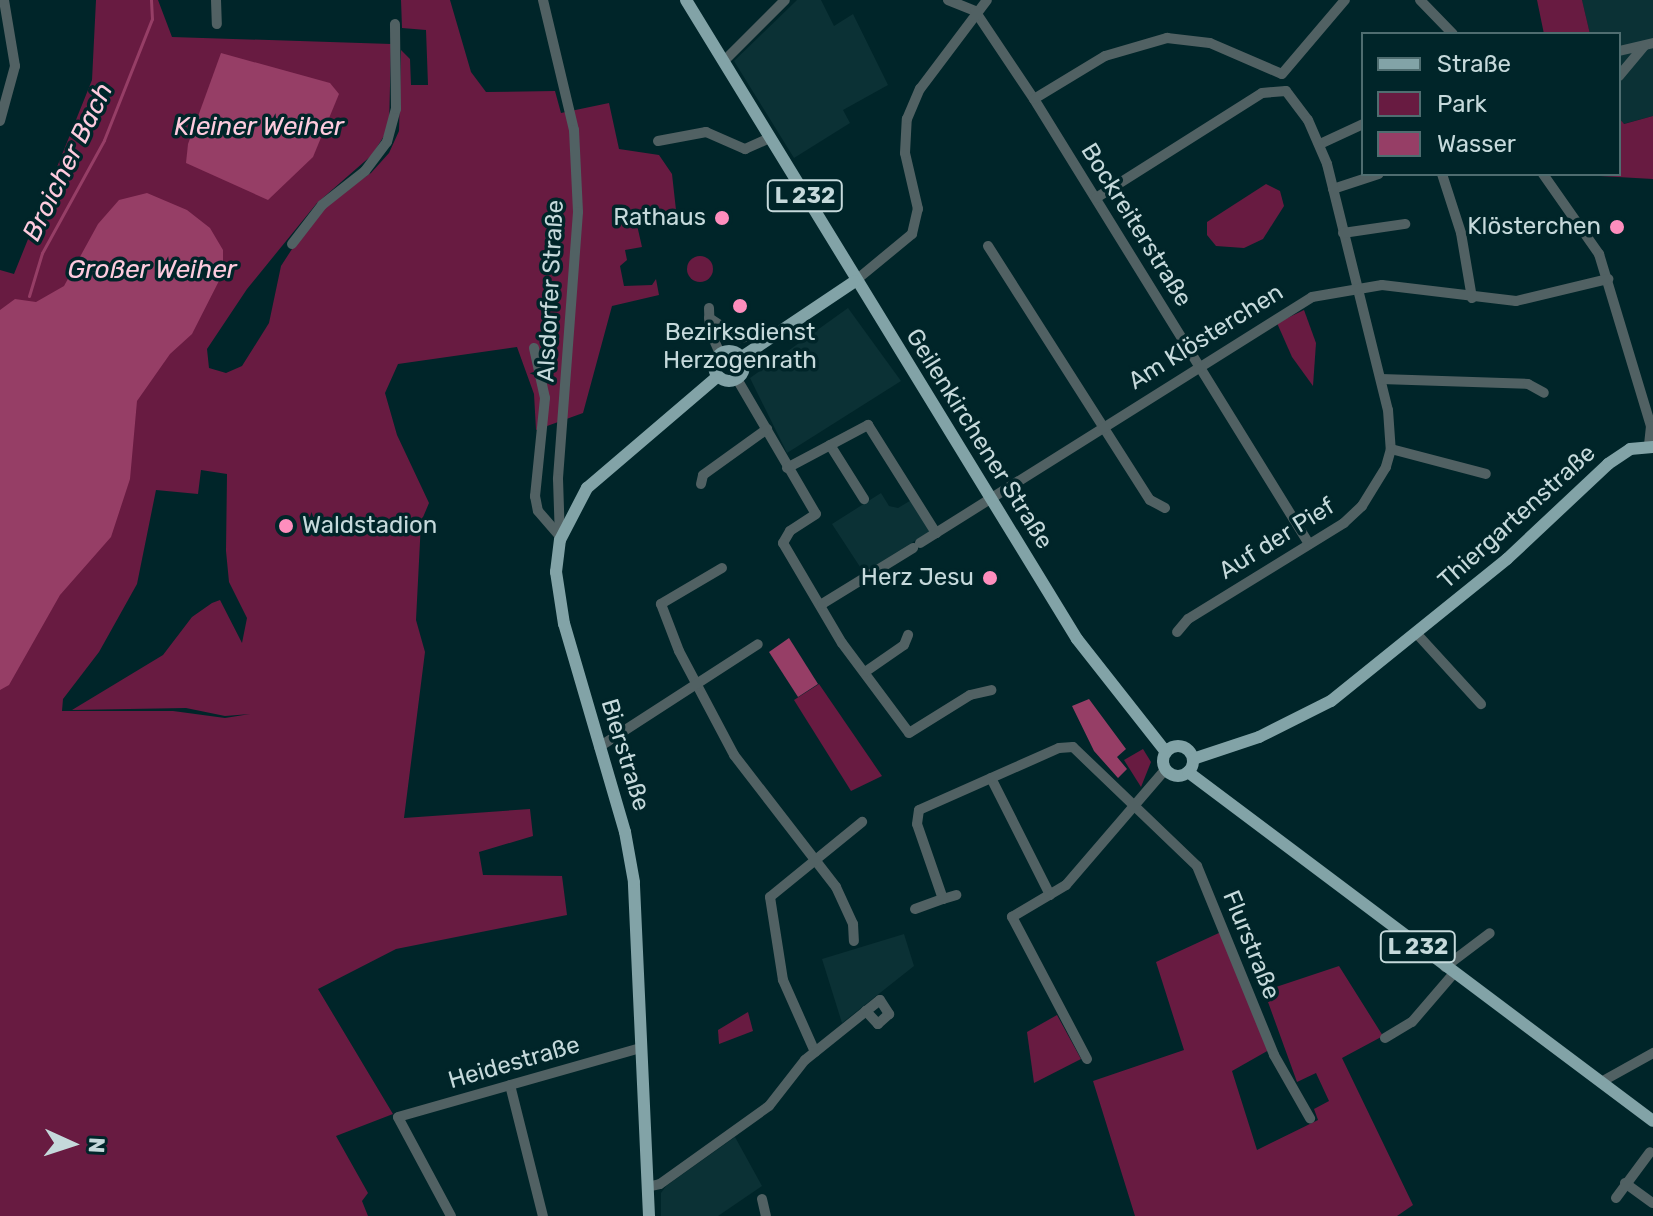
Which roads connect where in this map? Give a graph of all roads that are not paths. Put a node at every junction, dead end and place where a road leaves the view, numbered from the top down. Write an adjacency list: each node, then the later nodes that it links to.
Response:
1 (4, 0): 19 (street)
2 (216, 0): 11 (street)
3 (543, 0): 58 (street, Alsdorfer Straße)
4 (686, 0): 16 (main road, Geilenkirchener Straße / L 232)
5 (785, 0): 16 (street)
6 (948, 0): 10 (street)
7 (987, 0): 10 (street)
8 (1345, 0): 18 (street)
9 (1420, 0): 13 (street)
10 (975, 11): 18 (street, Bockreiterstraße); 34 (street)
11 (217, 24)
12 (395, 24): 31 (street)
13 (1451, 32)
14 (1648, 44): 15 (street); 17 (street)
15 (1621, 51)
16 (724, 61): 21 (main road, Geilenkirchener Straße / L 232)
17 (1621, 74)
18 (1034, 99): 28 (street, Bockreiterstraße)
19 (0, 121)
20 (1361, 125): 23 (street)
21 (770, 138): 22 (street); 34 (main road, Geilenkirchener Straße / L 232)
22 (658, 141)
23 (1320, 144): 27 (street); 28 (street)
24 (1373, 176): 27 (street)
25 (1443, 176): 36 (street)
26 (1544, 176): 33 (street)
27 (1333, 189): 30 (street)
28 (1096, 198): 41 (street, Bockreiterstraße)
29 (1405, 224): 30 (street)
30 (1343, 233): 35 (street)
31 (292, 244)
32 (988, 246): 46 (street)
33 (1608, 279): 36 (street, Am Klösterchen); 49 (street)
34 (855, 281): 37 (main road); 55 (main road, Geilenkirchener Straße / L 232)
35 (1358, 286): 36 (street, Am Klösterchen); 41 (street, Am Klösterchen); 44 (street)
36 (1472, 298)
37 (787, 328): 39 (street); 40 (main road)
38 (534, 348): 58 (street)
39 (720, 353): 40 (main road); 42 (main road)
40 (742, 357): 43 (main road)
41 (1198, 364): 46 (street, Am Klösterchen); 59 (street, Bockreiterstraße)
42 (718, 376): 43 (main road); 58 (main road, Bierstraße)
43 (737, 379): 47 (street)
44 (1381, 379): 45 (street); 50 (street)
45 (1544, 393)
46 (1103, 425): 55 (street, Am Klösterchen); 56 (street)
47 (767, 429): 51 (street); 53 (street)
48 (830, 445): 51 (street); 54 (street); 57 (street)
49 (1651, 446): 63 (main road, Thiergartenstraße)
50 (1391, 449): 52 (street); 59 (street, Auf der Pief)
51 (787, 468): 61 (street)
52 (1486, 474)
53 (701, 484)
54 (864, 499)
55 (991, 499): 57 (street, Am Klösterchen); 71 (main road, Geilenkirchener Straße / L 232)
56 (1165, 508)
57 (936, 533): 61 (street, Am Klösterchen)
58 (560, 540): 70 (main road, Bierstraße)
59 (1309, 544): 62 (street, Auf der Pief)
60 (722, 568): 67 (street)
61 (822, 604): 66 (street)
62 (1177, 632)
63 (1417, 634): 69 (street); 72 (main road, Thiergartenstraße)
64 (908, 635): 66 (street)
65 (758, 644): 67 (street)
66 (865, 672): 68 (street)
67 (698, 682): 70 (street); 77 (street)
68 (991, 690)
69 (1481, 704)
70 (599, 747): 87 (main road, Bierstraße)
71 (1166, 752): 72 (main road); 73 (main road)
72 (1190, 766): 73 (main road); 84 (main road, L 232)
73 (1165, 770): 75 (street)
74 (991, 778): 75 (street, Flurstraße); 79 (street); 80 (street)
75 (1131, 805): 79 (street); 93 (street, Flurstraße)
76 (862, 822): 77 (street)
77 (816, 855): 83 (street); 88 (street)
78 (956, 895): 80 (street)
79 (1050, 895): 90 (street)
80 (943, 899): 81 (street)
81 (915, 909)
82 (1490, 933): 84 (street)
83 (854, 941)
84 (1450, 970): 86 (street); 91 (main road, L 232)
85 (866, 1011): 88 (street)
86 (1385, 1038)
87 (641, 1048): 92 (street, Heidestraße); 97 (main road, Bierstraße)
88 (815, 1052): 97 (street)
89 (1653, 1053): 91 (street)
90 (1087, 1059)
91 (1601, 1082): 94 (main road, L 232)
92 (510, 1085): 101 (street, Heidestraße); 102 (street)
93 (1310, 1118)
94 (1653, 1121)
95 (1652, 1149): 96 (street)
96 (1625, 1183): 98 (street); 100 (street)
97 (647, 1187): 103 (main road, Bierstraße)
98 (1616, 1198)
99 (762, 1199): 104 (street)
100 (1653, 1203)
101 (451, 1216)
102 (543, 1216)
103 (649, 1216)
104 (766, 1216)

